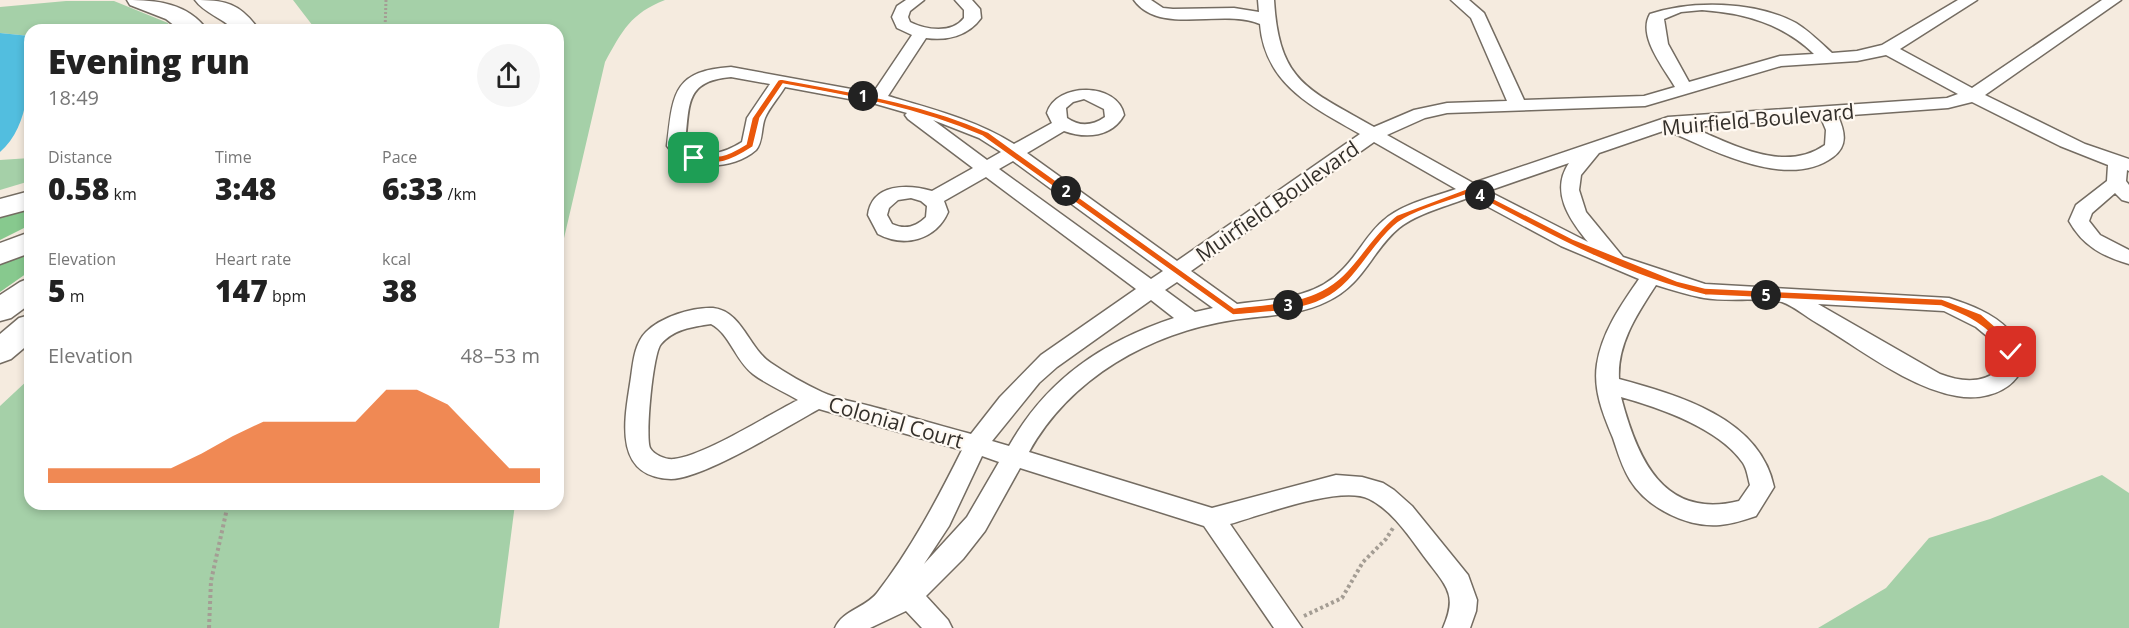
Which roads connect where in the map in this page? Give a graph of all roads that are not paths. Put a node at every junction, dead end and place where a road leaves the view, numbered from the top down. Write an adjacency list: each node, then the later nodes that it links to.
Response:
1 (138, 0): 13 (highway)
2 (165, 0): 14 (highway)
3 (206, 0): 15 (highway)
4 (916, 0): 16 (street)
5 (963, 0): 16 (street)
6 (1142, 0): 12 (street)
7 (1266, 0): 12 (street)
8 (1459, 0): 11 (street)
9 (1969, 0): 17 (street, Muirfield Boulevard)
10 (2114, 0): 21 (street, Muirfield Boulevard)
11 (1482, 8): 24 (street)
12 (1267, 21): 29 (street)
13 (187, 24)
14 (226, 24)
15 (233, 24)
16 (921, 34): 22 (street)
17 (1888, 49): 18 (street, Muirfield Boulevard); 21 (street)
18 (1827, 57): 20 (street, Muirfield Boulevard); 20 (street)
19 (781, 81): 19 (street); 22 (street)
20 (1684, 88): 23 (street, Muirfield Boulevard)
21 (1972, 96): 26 (street, Muirfield Boulevard); 32 (street)
22 (878, 99): 25 (street)
23 (1645, 100): 24 (street, Muirfield Boulevard); 27 (street)
24 (1518, 105): 29 (street, Muirfield Boulevard)
25 (904, 108): 31 (street); 31 (street)
26 (1827, 111): 27 (street, Muirfield Boulevard); 27 (street)
27 (1668, 123): 30 (street, Muirfield Boulevard)
28 (1062, 125): 31 (street)
29 (1373, 134): 33 (street); 42 (street, Muirfield Boulevard)
30 (1596, 146): 33 (street, Muirfield Boulevard); 41 (street)
31 (1001, 161): 35 (street); 42 (street); 44 (street)
32 (2123, 163): 34 (street)
33 (1471, 190): 41 (street); 48 (street, Muirfield Boulevard)
34 (2123, 190): 40 (street)
35 (933, 199)
36 (24, 202): 37 (highway)
37 (0, 208)
38 (24, 244): 39 (highway)
39 (0, 254)
40 (2129, 257)
41 (1616, 261): 43 (street)
42 (1178, 272): 44 (street, Muirfield Boulevard); 48 (street)
43 (1652, 275): 46 (street); 52 (street)
44 (1151, 289): 49 (street); 54 (street, Muirfield Boulevard)
45 (24, 293): 47 (highway)
46 (1789, 297): 46 (street)
47 (0, 310)
48 (1233, 312): 49 (street, Muirfield Boulevard)
49 (1192, 320): 55 (street, Muirfield Boulevard)
50 (24, 331): 51 (highway)
51 (0, 351)
52 (1607, 384): 52 (street)
53 (817, 400): 53 (street, Colonial Court); 54 (street, Colonial Court)
54 (976, 445): 55 (street, Colonial Court); 57 (street, Muirfield Boulevard)
55 (1013, 458): 56 (street, Colonial Court); 57 (street, Muirfield Boulevard)
56 (1212, 518): 59 (street); 61 (street)
57 (903, 590): 58 (street, Muirfield Boulevard); 60 (street)
58 (858, 622)
59 (1289, 627)
60 (939, 628)
61 (1456, 628)

